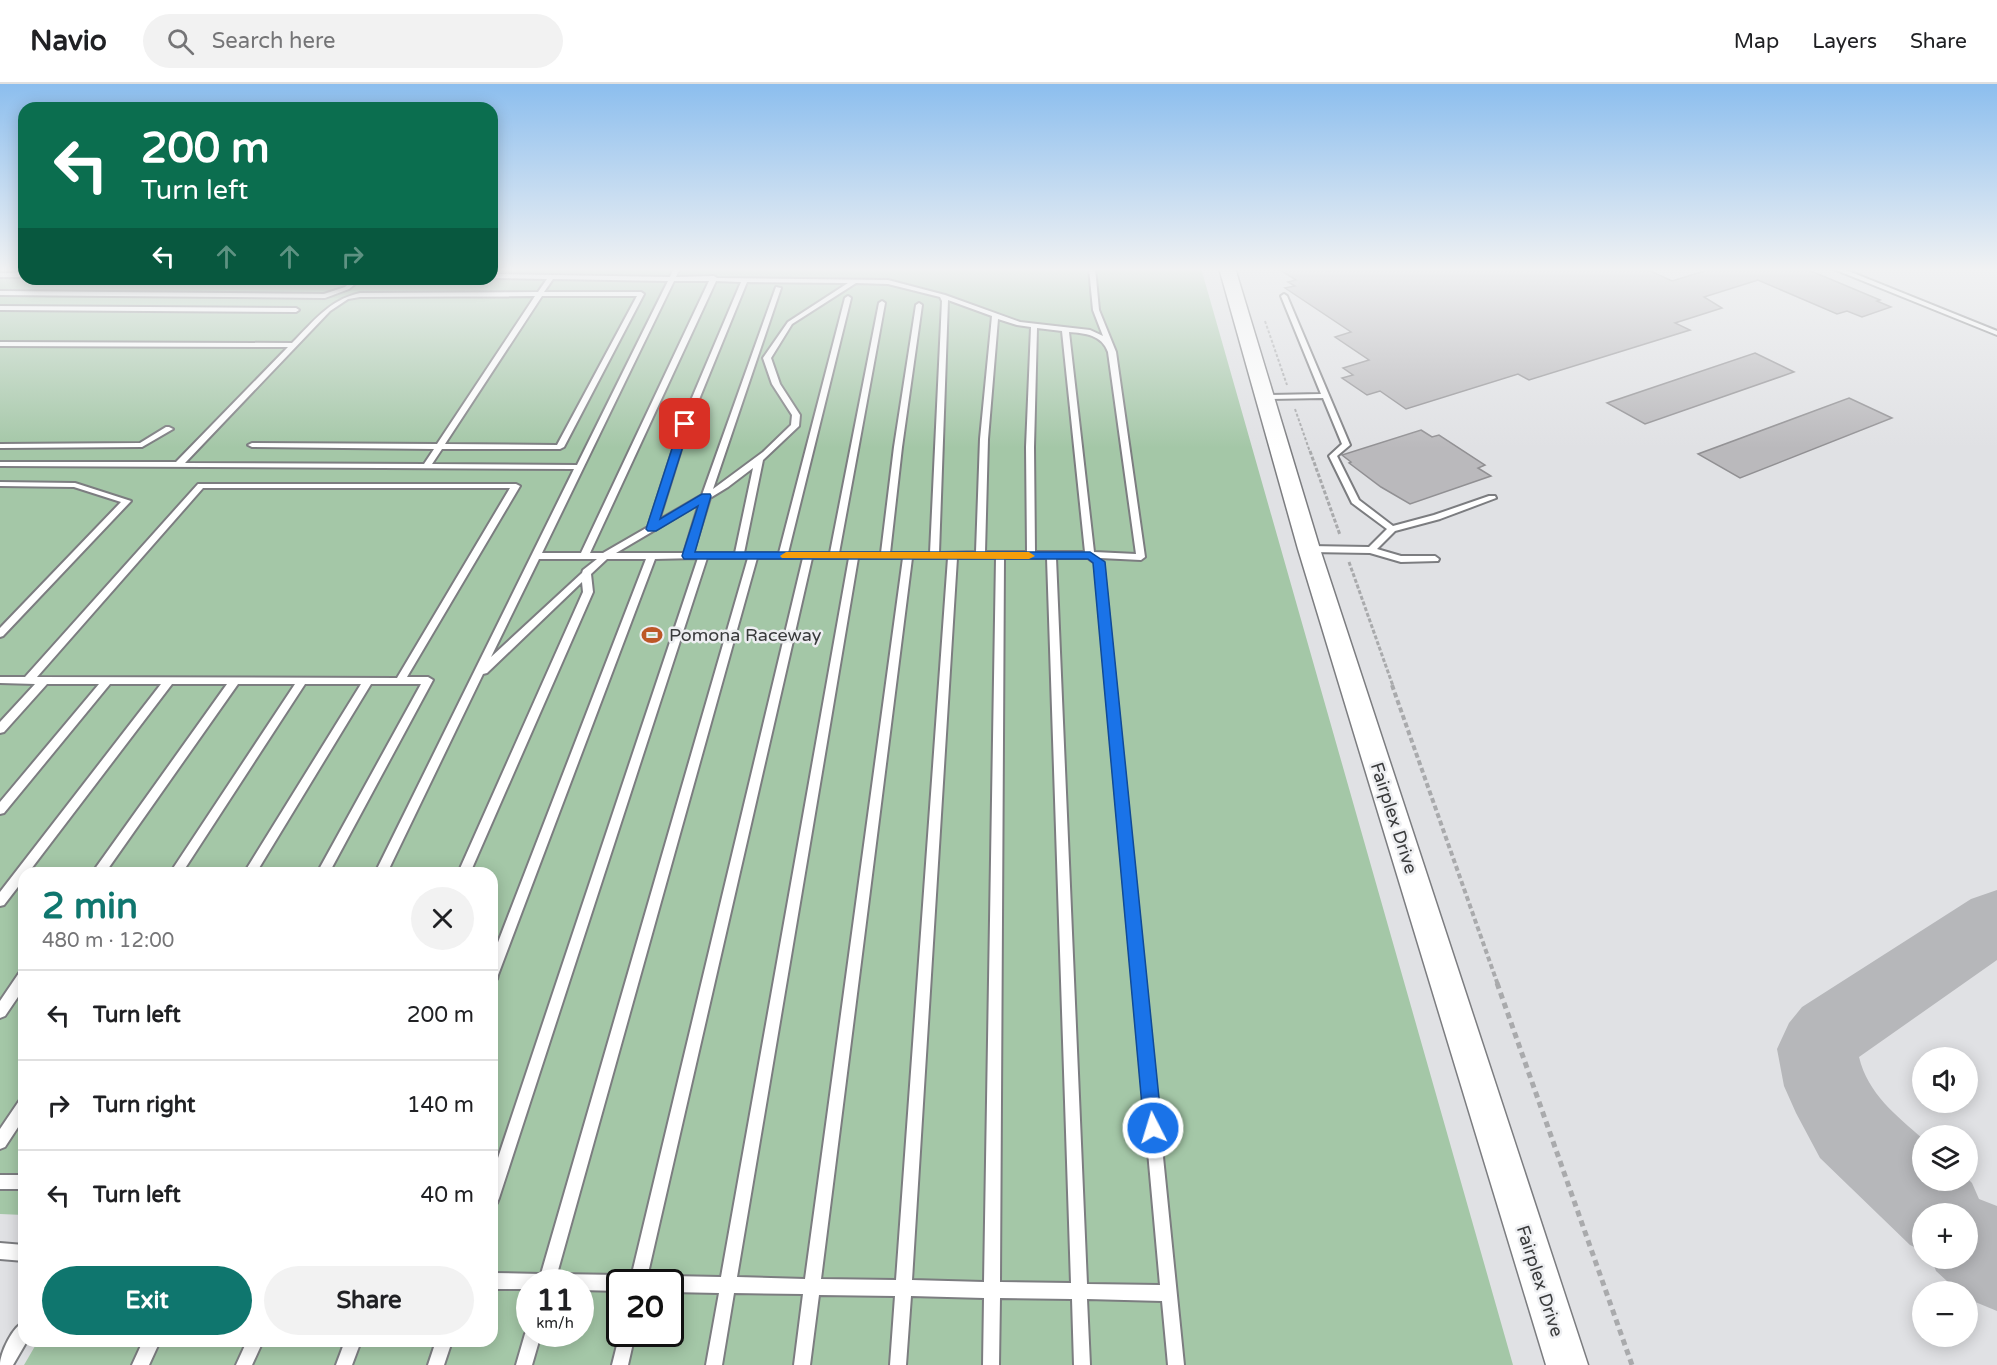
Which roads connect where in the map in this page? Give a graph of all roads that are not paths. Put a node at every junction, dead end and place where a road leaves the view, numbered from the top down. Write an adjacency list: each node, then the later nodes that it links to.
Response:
1 (311, 328): 22 (lane)
2 (518, 328): 28 (lane)
3 (623, 328): 28 (lane)
4 (648, 328): 33 (lane)
5 (691, 328): 43 (lane)
6 (725, 328): 37 (lane)
7 (764, 328): 35 (lane)
8 (787, 328): 29 (lane)
9 (840, 328): 50 (lane)
10 (877, 328): 52 (lane)
11 (915, 328): 54 (lane)
12 (944, 328): 56 (lane)
13 (994, 328): 58 (lane)
14 (1034, 328): 60 (lane)
15 (1062, 328): 16 (lane)
16 (1065, 328): 20 (lane); 41 (lane)
17 (1103, 328): 20 (lane)
18 (1244, 328): 24 (street, Fairplex Drive)
19 (1297, 328): 23 (lane)
20 (1109, 343): 41 (lane)
21 (0, 344): 22 (lane)
22 (294, 345): 31 (lane)
23 (1326, 396): 24 (lane); 38 (lane)
24 (1264, 397): 39 (street, Fairplex Drive)
25 (169, 429): 27 (lane)
26 (252, 445): 28 (lane)
27 (0, 446)
28 (439, 446): 32 (lane)
29 (759, 459): 35 (lane); 48 (lane)
30 (0, 464): 31 (lane)
31 (178, 465): 32 (lane)
32 (427, 466): 33 (lane)
33 (580, 467): 42 (lane)
34 (0, 484): 64 (lane)
35 (706, 496): 37 (lane); 46 (lane)
36 (1492, 498): 38 (lane)
37 (652, 529): 44 (lane)
38 (1392, 529): 40 (lane)
39 (1309, 549): 40 (lane); 127 (street, Fairplex Drive)
40 (1371, 550): 62 (lane)
41 (1090, 555): 61 (lane); 106 (lane)
42 (536, 556): 43 (lane); 65 (lane)
43 (584, 556): 44 (lane)
44 (605, 556): 45 (lane); 63 (lane)
45 (651, 556): 46 (lane); 86 (lane)
46 (688, 556): 47 (lane)
47 (703, 556): 48 (lane); 91 (lane)
48 (739, 556): 49 (lane)
49 (753, 556): 50 (lane); 96 (lane)
50 (783, 556): 51 (lane)
51 (808, 556): 52 (lane); 97 (lane)
52 (834, 556): 53 (lane)
53 (854, 556): 54 (lane); 101 (lane)
54 (885, 556): 55 (lane)
55 (908, 556): 56 (lane); 102 (lane)
56 (934, 556): 57 (lane)
57 (953, 556): 58 (lane); 103 (lane)
58 (980, 556): 59 (lane)
59 (1000, 556): 60 (lane); 104 (lane)
60 (1031, 556): 61 (lane)
61 (1051, 556): 105 (lane)
62 (1435, 559)
63 (586, 572): 65 (lane); 83 (lane)
64 (0, 633)
65 (477, 678): 82 (lane)
66 (0, 680): 67 (lane)
67 (28, 680): 68 (lane); 74 (lane)
68 (44, 680): 69 (lane); 75 (lane)
69 (108, 680): 70 (lane); 76 (lane)
70 (169, 681): 71 (lane); 77 (lane)
71 (235, 681): 72 (lane); 78 (lane)
72 (302, 681): 73 (lane); 79 (lane)
73 (368, 681): 74 (lane); 80 (lane)
74 (400, 681): 81 (lane)
75 (0, 729)
76 (0, 810)
77 (26, 867)
78 (102, 867)
79 (180, 867)
80 (254, 867)
81 (326, 867)
82 (384, 867)
83 (467, 867)
84 (18, 878): 85 (lane)
85 (0, 901)
86 (498, 959)
87 (18, 986): 88 (lane)
88 (0, 1012)
89 (18, 1115): 90 (lane)
90 (0, 1142)
91 (498, 1180)
92 (0, 1182): 93 (lane)
93 (18, 1182)
94 (0, 1251): 95 (lane)
95 (18, 1252)
96 (551, 1269)
97 (641, 1269)
98 (498, 1281): 99 (lane)
99 (516, 1281)
100 (684, 1284): 101 (lane)
101 (728, 1285): 102 (lane); 121 (lane)
102 (811, 1287): 103 (lane); 122 (lane)
103 (903, 1288): 104 (lane); 123 (lane)
104 (992, 1289): 105 (lane); 124 (lane)
105 (1079, 1291): 106 (lane); 125 (lane)
106 (1169, 1293): 126 (lane)
107 (18, 1340): 114 (lane)
108 (149, 1347): 115 (lane)
109 (252, 1347): 116 (lane)
110 (351, 1347): 117 (lane)
111 (442, 1347): 118 (lane)
112 (529, 1347): 119 (lane)
113 (624, 1347): 120 (lane)
114 (4, 1365)
115 (140, 1365)
116 (244, 1365)
117 (344, 1365)
118 (436, 1365)
119 (524, 1365)
120 (620, 1365)
121 (714, 1365)
122 (802, 1365)
123 (898, 1365)
124 (991, 1365)
125 (1082, 1365)
126 (1176, 1365)
127 (1567, 1365)

